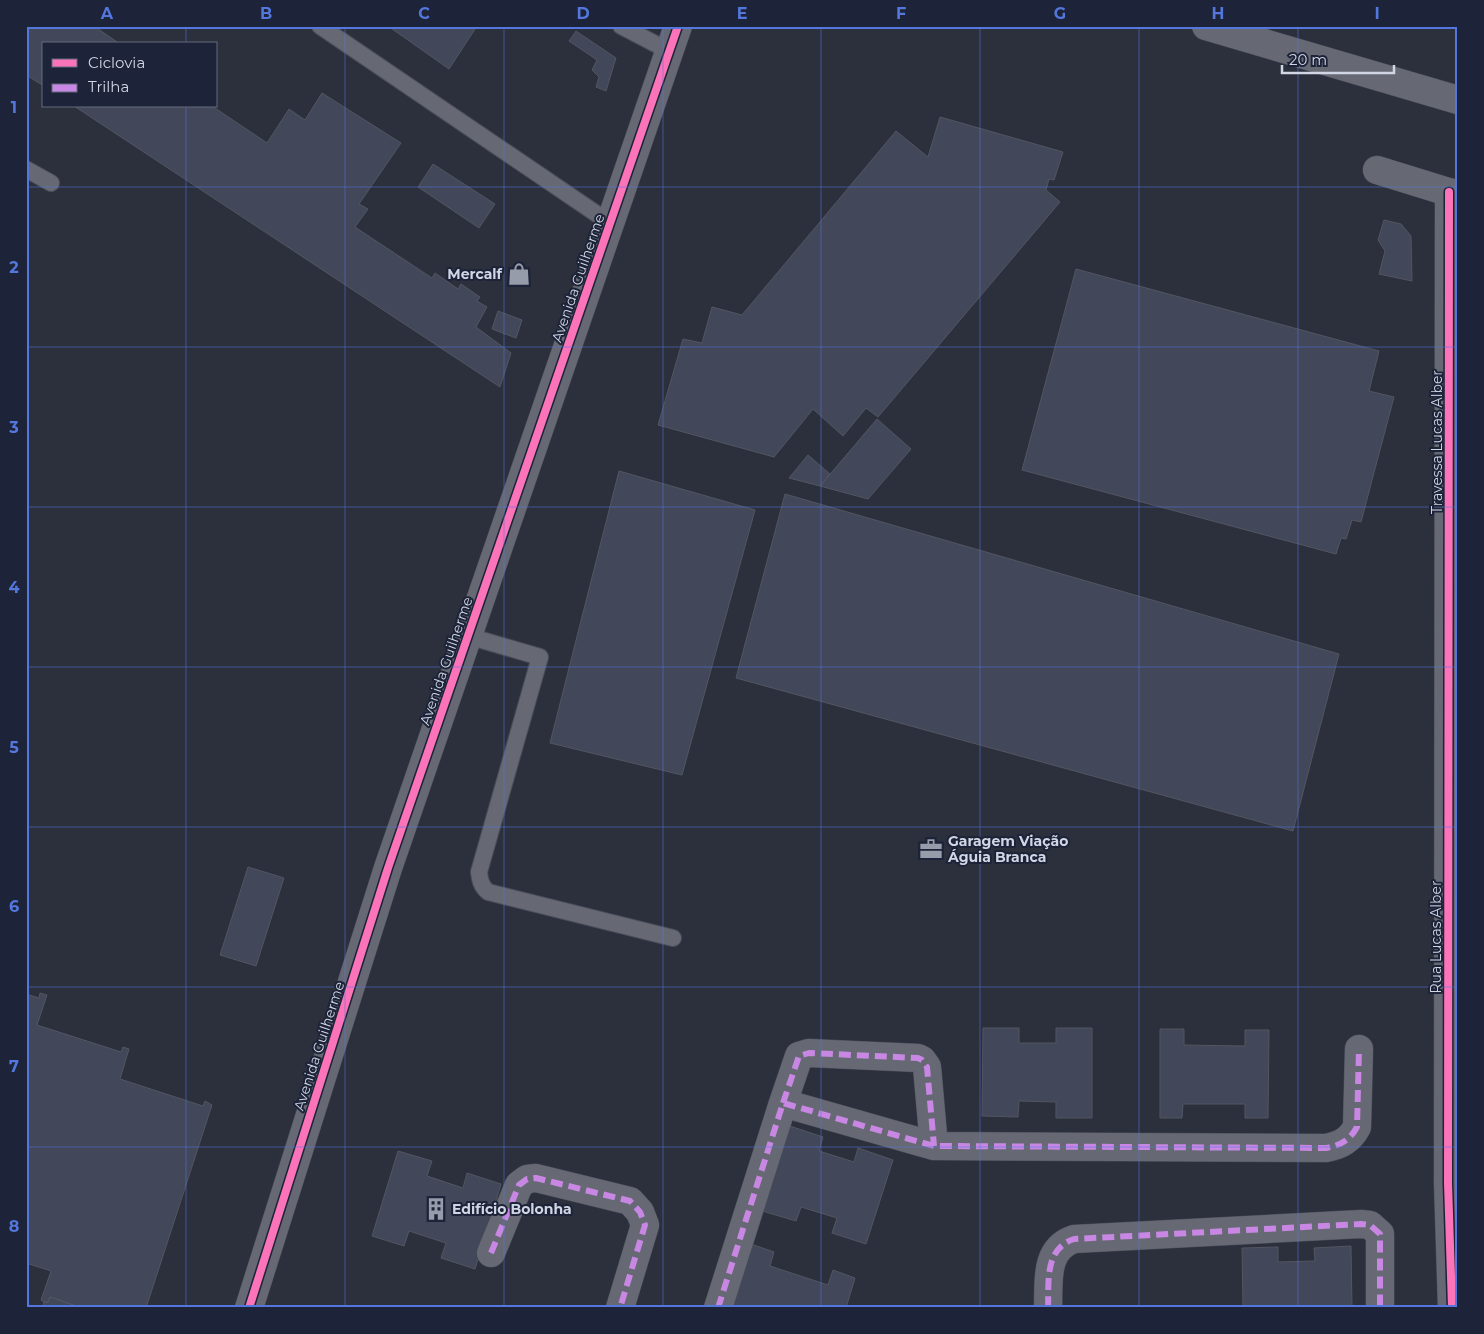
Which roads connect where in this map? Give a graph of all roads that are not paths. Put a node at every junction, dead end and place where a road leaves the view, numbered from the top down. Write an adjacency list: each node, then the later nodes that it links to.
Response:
1 (320, 26): 10 (lane)
2 (621, 26): 4 (lane)
3 (1206, 26): 5 (street)
4 (673, 38): 10 (street, Avenida Guilherme)
5 (1458, 100)
6 (26, 170): 8 (lane)
7 (1377, 170): 9 (street)
8 (52, 183)
9 (1454, 193): 12 (street, Travessa Lucas Alber)
10 (610, 223): 11 (street, Avenida Guilherme)
11 (468, 636): 13 (lane); 19 (street, Avenida Guilherme)
12 (1449, 692): 17 (street, Rua Lucas Alber)
13 (673, 938)
14 (1360, 1049): 16 (street)
15 (783, 1103): 16 (street); 16 (street); 21 (street)
16 (934, 1146)
17 (1453, 1182): 24 (street, Rua Lucas Alber)
18 (491, 1253): 20 (street)
19 (249, 1308)
20 (620, 1308)
21 (718, 1308)
22 (1048, 1308): 23 (street)
23 (1380, 1308)
24 (1452, 1308)

